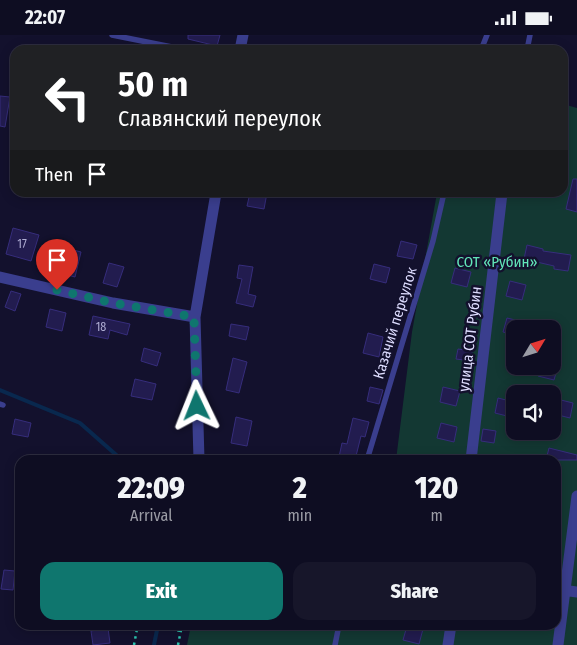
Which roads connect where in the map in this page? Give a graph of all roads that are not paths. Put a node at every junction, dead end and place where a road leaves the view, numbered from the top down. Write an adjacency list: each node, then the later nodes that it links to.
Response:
1 (112, 35): 2 (lane)
2 (161, 45)
3 (215, 197): 7 (street)
4 (443, 197): 9 (lane, Казачий переулок)
5 (502, 197): 10 (street, улица СОТ Рубин)
6 (0, 277): 7 (street)
7 (194, 317): 8 (street)
8 (199, 455)
9 (369, 455)
10 (472, 455)
11 (577, 496): 12 (street)
12 (567, 591): 13 (street)
13 (561, 627)
14 (338, 630): 17 (lane)
15 (450, 630): 18 (street)
16 (560, 630): 19 (street)
17 (335, 645)
18 (448, 645)
19 (558, 645)

